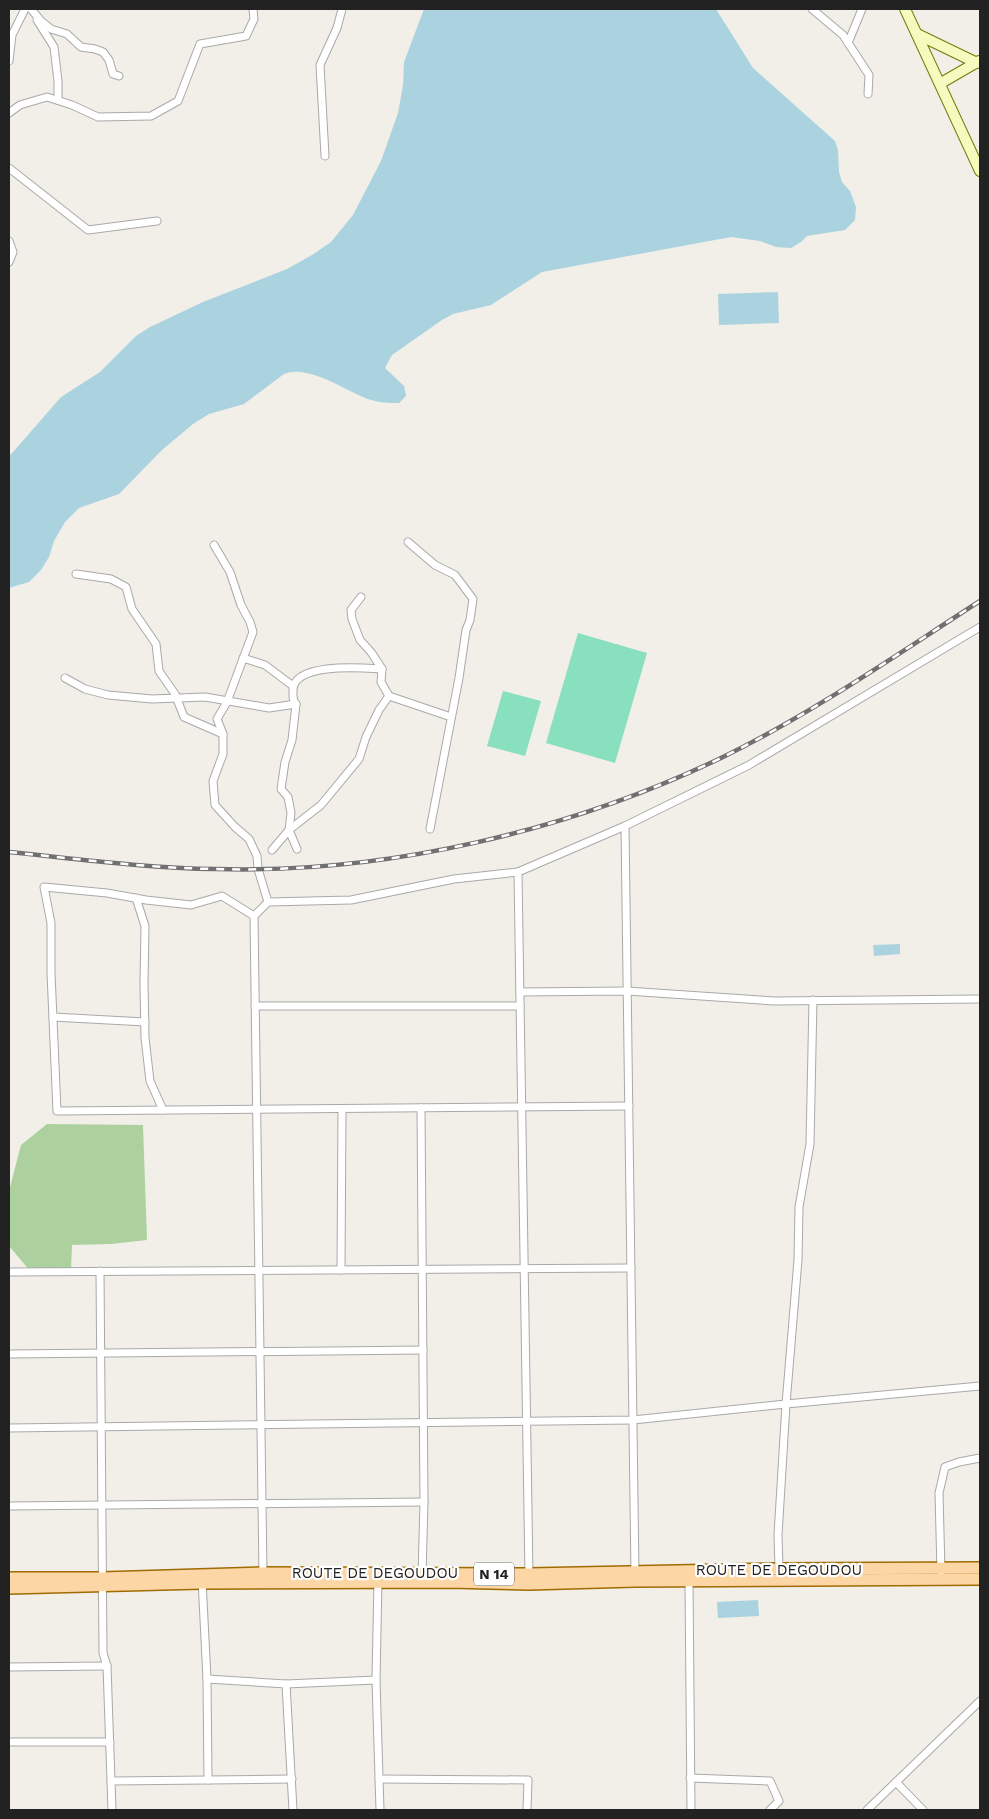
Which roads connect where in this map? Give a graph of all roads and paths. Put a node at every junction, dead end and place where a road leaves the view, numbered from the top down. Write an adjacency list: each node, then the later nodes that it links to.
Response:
1 (25, 9): 10 (street)
2 (31, 9): 12 (street); 15 (street)
3 (253, 9): 15 (street)
4 (342, 9): 17 (street)
5 (812, 9): 9 (street)
6 (862, 9): 9 (street)
7 (905, 9): 8 (street)
8 (917, 34): 11 (street); 13 (street)
9 (848, 43): 14 (street)
10 (9, 61)
11 (978, 62): 13 (street)
12 (119, 76)
13 (941, 83): 19 (street)
14 (868, 94)
15 (58, 100): 16 (street)
16 (9, 113)
17 (324, 156)
18 (9, 168): 20 (street)
19 (980, 171)
20 (157, 222)
21 (9, 242): 22 (street)
22 (9, 262)
23 (408, 542): 36 (street)
24 (214, 546): 28 (street)
25 (76, 574): 33 (street)
26 (361, 597): 29 (street)
27 (980, 627): 38 (street)
28 (243, 658): 31 (street); 34 (street)
29 (382, 669): 31 (street); 32 (street)
30 (65, 678): 33 (street)
31 (293, 686): 35 (street)
32 (389, 696): 36 (street); 40 (street)
33 (177, 699): 34 (street); 37 (street)
34 (227, 702): 35 (street); 37 (street)
35 (296, 704): 40 (street)
36 (451, 717): 39 (street)
37 (222, 734): 45 (street)
38 (625, 826): 43 (street); 47 (street)
39 (430, 829)
40 (289, 830): 41 (street); 42 (street)
41 (297, 849)
42 (272, 850)
43 (518, 872): 45 (street); 48 (street)
44 (136, 898): 46 (street); 53 (street); 54 (street)
45 (268, 902): 46 (street)
46 (254, 916): 51 (street)
47 (627, 991): 48 (street); 50 (street); 55 (street)
48 (520, 992): 52 (street)
49 (980, 999): 50 (street)
50 (814, 1000): 73 (street)
51 (256, 1006): 52 (street); 59 (street)
52 (520, 1006): 56 (street)
53 (53, 1017): 54 (street); 60 (street)
54 (145, 1022): 60 (street)
55 (629, 1106): 56 (street); 61 (street)
56 (522, 1107): 58 (street); 63 (street)
57 (342, 1108): 58 (street); 59 (street); 65 (street)
58 (421, 1108): 62 (street)
59 (257, 1109): 60 (street); 64 (street)
60 (163, 1110)
61 (631, 1268): 63 (street); 74 (street)
62 (422, 1269): 63 (street); 65 (street); 68 (street)
63 (524, 1269): 75 (street)
64 (259, 1270): 65 (street); 66 (street); 69 (street)
65 (341, 1270)
66 (100, 1271): 67 (street); 70 (street)
67 (9, 1272)
68 (423, 1350): 69 (street); 76 (street)
69 (260, 1351): 70 (street); 77 (street)
70 (100, 1353): 71 (street); 78 (street)
71 (9, 1354)
72 (980, 1386): 73 (street)
73 (786, 1404): 74 (street); 86 (street)
74 (633, 1420): 75 (street); 88 (street)
75 (527, 1422): 76 (street); 94 (street)
76 (424, 1423): 77 (street); 81 (street)
77 (261, 1425): 78 (street); 82 (street)
78 (100, 1427): 79 (street); 83 (street)
79 (9, 1428)
80 (980, 1458): 87 (street)
81 (424, 1502): 82 (street); 90 (street)
82 (262, 1503): 83 (street); 92 (street)
83 (101, 1505): 84 (street); 97 (street)
84 (9, 1506)
85 (980, 1568): 87 (main road, ROUTE DE DEGOUDOU / N 14)
86 (779, 1569): 87 (main road, ROUTE DE DEGOUDOU / N 14); 88 (main road, ROUTE DE DEGOUDOU / N 14)
87 (941, 1574): 95 (main road, ROUTE DE DEGOUDOU / N 14); 96 (main road, ROUTE DE DEGOUDOU / N 14)
88 (635, 1576): 94 (main road, ROUTE DE DEGOUDOU / N 14); 96 (main road, ROUTE DE DEGOUDOU / N 14)
89 (378, 1577): 90 (main road, ROUTE DE DEGOUDOU / N 14); 92 (main road, ROUTE DE DEGOUDOU / N 14); 102 (street)
90 (422, 1577): 94 (main road, ROUTE DE DEGOUDOU / N 14)
91 (9, 1578): 97 (main road, ROUTE DE DEGOUDOU / N 14)
92 (263, 1578): 93 (main road, ROUTE DE DEGOUDOU / N 14)
93 (202, 1579): 97 (main road, ROUTE DE DEGOUDOU / N 14); 101 (street)
94 (529, 1579)
95 (980, 1579)
96 (689, 1581): 108 (street)
97 (102, 1582): 98 (main road, ROUTE DE DEGOUDOU / N 14); 99 (street)
98 (9, 1588)
99 (106, 1666): 100 (street); 106 (street)
100 (9, 1667)
101 (206, 1679): 103 (street); 110 (street)
102 (376, 1680): 103 (street); 107 (street)
103 (286, 1684): 109 (street)
104 (980, 1703): 112 (street)
105 (9, 1742): 106 (street)
106 (110, 1742): 111 (street)
107 (379, 1778): 115 (street); 116 (street)
108 (690, 1778): 117 (street); 118 (street)
109 (292, 1779): 110 (street); 114 (street)
110 (208, 1780): 111 (street)
111 (111, 1781): 113 (street)
112 (896, 1782): 119 (street); 120 (street)
113 (112, 1810)
114 (293, 1810)
115 (380, 1810)
116 (527, 1810)
117 (690, 1810)
118 (770, 1810)
119 (867, 1810)
120 (923, 1810)

